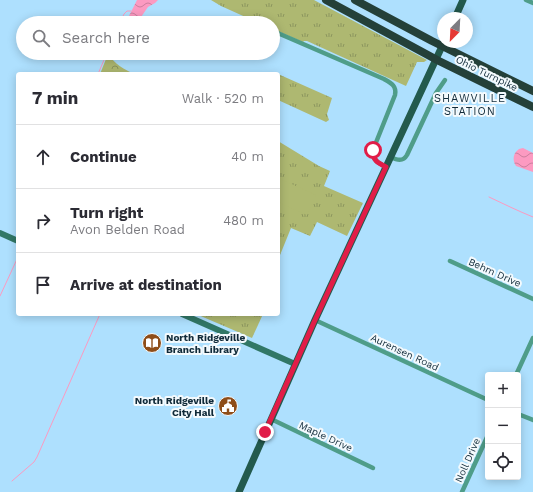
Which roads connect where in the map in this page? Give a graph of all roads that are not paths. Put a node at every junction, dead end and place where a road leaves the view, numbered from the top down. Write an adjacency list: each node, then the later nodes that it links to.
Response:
1 (326, 0): 11 (highway, Ohio Turnpike)
2 (355, 0): 10 (highway, Ohio Turnpike)
3 (463, 0): 6 (main road)
4 (526, 0): 5 (street)
5 (533, 3)
6 (458, 12)
7 (280, 34): 13 (street)
8 (441, 48): 12 (main road)
9 (445, 80): 12 (street)
10 (533, 91)
11 (533, 107)
12 (390, 157): 13 (main road)
13 (386, 167): 19 (main road)
14 (0, 233): 15 (street)
15 (16, 240)
16 (450, 261): 17 (street, Behm Drive)
17 (533, 299)
18 (187, 316): 21 (street)
19 (315, 320): 21 (main road); 23 (street, Aurensen Road)
20 (533, 338): 22 (street)
21 (295, 364): 25 (main road)
22 (517, 372)
23 (485, 399)
24 (521, 415): 26 (street)
25 (271, 419): 28 (street, Maple Drive); 29 (main road)
26 (533, 420)
27 (485, 442): 30 (street, Noll Drive)
28 (373, 468)
29 (239, 492)
30 (462, 492)

